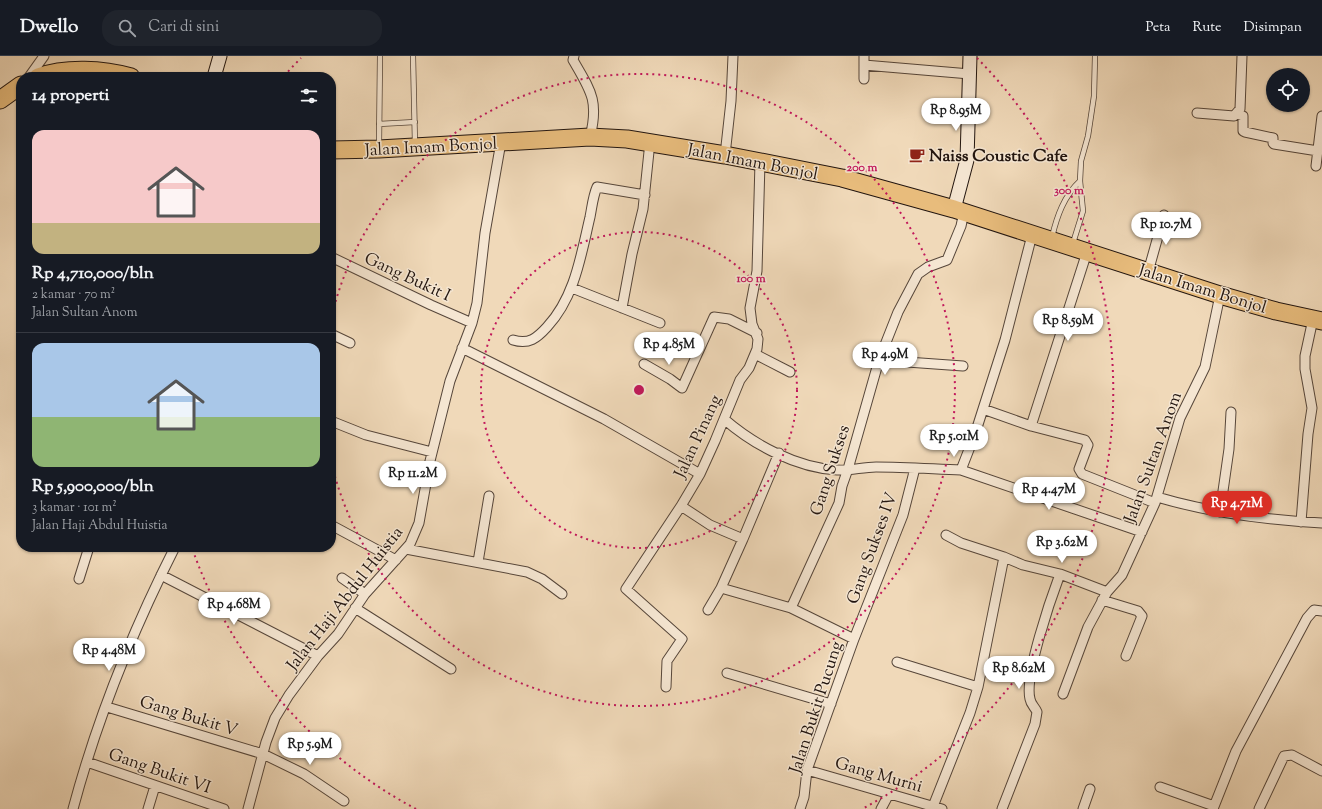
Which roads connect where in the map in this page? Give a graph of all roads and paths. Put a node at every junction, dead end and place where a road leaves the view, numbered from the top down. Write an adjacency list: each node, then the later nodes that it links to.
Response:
1 (44, 56): 11 (street)
2 (220, 56): 12 (street)
3 (380, 56): 21 (lane)
4 (413, 56): 20 (lane)
5 (574, 56): 22 (street)
6 (733, 56): 29 (street)
7 (970, 56): 13 (street)
8 (1095, 56): 32 (lane)
9 (1242, 56): 18 (street)
10 (864, 61): 13 (street); 14 (street)
11 (33, 72)
12 (215, 72)
13 (970, 74): 34 (street)
14 (864, 79)
15 (16, 89): 16 (highway)
16 (0, 100)
17 (1197, 113): 18 (street)
18 (1237, 114): 28 (street)
19 (1322, 116): 28 (street)
20 (415, 122): 21 (lane); 25 (lane)
21 (379, 124): 26 (lane)
22 (590, 137): 23 (highway, Jalan Imam Bonjol); 24 (highway, Jalan Imam Bonjol)
23 (501, 142): 25 (highway, Jalan Imam Bonjol); 45 (street, Jalan Haji Abdul Huistia)
24 (650, 142): 29 (highway, Jalan Imam Bonjol); 33 (street)
25 (415, 147): 26 (highway, Jalan Imam Bonjol)
26 (378, 149): 27 (highway, Jalan Imam Bonjol)
27 (336, 150)
28 (1318, 151): 31 (street)
29 (726, 155): 30 (highway, Jalan Imam Bonjol)
30 (760, 162): 34 (highway, Jalan Imam Bonjol); 47 (street, Jalan Pinang)
31 (1316, 166)
32 (1080, 181): 37 (lane); 38 (lane)
33 (645, 195): 41 (street); 43 (street)
34 (959, 211): 36 (highway, Jalan Imam Bonjol); 53 (street, Gang Sukses)
35 (1164, 215): 40 (street)
36 (1032, 235): 37 (highway, Jalan Imam Bonjol); 57 (street)
37 (1051, 240): 38 (highway, Jalan Imam Bonjol)
38 (1079, 250): 40 (highway, Jalan Imam Bonjol); 61 (street)
39 (336, 259): 45 (street, Gang Bukit I)
40 (1148, 272): 42 (highway, Jalan Imam Bonjol)
41 (572, 288): 43 (street); 49 (street)
42 (1220, 295): 44 (highway, Jalan Imam Bonjol); 69 (street, Jalan Sultan Anom)
43 (622, 308): 46 (street)
44 (1318, 320): 72 (street)
45 (472, 323): 51 (street, Jalan Haji Abdul Huistia)
46 (660, 323)
47 (757, 333): 52 (street, Jalan Pinang); 54 (street)
48 (336, 336): 50 (street)
49 (513, 340)
50 (350, 343)
51 (462, 348): 62 (street, Jalan Haji Abdul Huistia); 67 (street)
52 (755, 354): 56 (street); 59 (street, Jalan Pinang)
53 (879, 360): 55 (street); 65 (street, Gang Sukses)
54 (644, 364)
55 (963, 366)
56 (790, 372)
57 (983, 410): 61 (street); 66 (street)
58 (1231, 412): 71 (street)
59 (724, 419): 63 (street); 67 (street, Jalan Pinang)
60 (336, 423): 62 (street)
61 (1031, 426): 69 (street)
62 (432, 452): 78 (street, Jalan Haji Abdul Huistia)
63 (779, 453): 65 (street); 77 (street)
64 (916, 468): 65 (street); 66 (street); 96 (street, Gang Sukses IV)
65 (848, 469): 93 (street, Gang Sukses)
66 (961, 470): 75 (street)
67 (700, 474): 70 (street, Jalan Pinang)
68 (489, 496): 83 (street)
69 (1156, 500): 71 (street); 75 (street, Jalan Sultan Anom)
70 (681, 506): 77 (street); 102 (street, Jalan Pinang)
71 (1220, 512): 72 (street)
72 (1301, 522): 73 (street)
73 (1322, 523)
74 (336, 528): 82 (street)
75 (1142, 532): 91 (street, Jalan Sultan Anom)
76 (946, 535): 81 (street)
77 (743, 539): 88 (street)
78 (406, 549): 82 (street, Jalan Haji Abdul Huistia); 83 (street)
79 (87, 552): 87 (street)
80 (172, 552): 85 (street)
81 (1004, 557): 84 (street); 103 (street)
82 (396, 560): 89 (street, Jalan Haji Abdul Huistia)
83 (478, 562): 90 (street)
84 (1060, 574): 91 (street); 124 (street)
85 (161, 575): 97 (street); 106 (street)
86 (342, 578): 89 (street)
87 (79, 579)
88 (721, 588): 93 (street); 94 (street)
89 (364, 594): 92 (street, Jalan Haji Abdul Huistia)
90 (562, 594)
91 (1105, 596): 98 (street); 104 (street, Jalan Sultan Anom)
92 (355, 608): 97 (street, Jalan Haji Abdul Huistia); 100 (street)
93 (791, 608): 96 (street)
94 (708, 610)
95 (1322, 611): 116 (street)
96 (854, 639): 105 (street, Jalan Bukit Pucung)
97 (318, 656): 107 (street, Jalan Haji Abdul Huistia)
98 (1126, 656)
99 (898, 662): 103 (street)
100 (452, 669)
101 (727, 673): 105 (street)
102 (666, 687)
103 (978, 687): 117 (street)
104 (1063, 694)
105 (831, 704): 109 (street, Jalan Bukit Pucung)
106 (107, 707): 107 (street, Gang Bukit V); 108 (street)
107 (262, 754): 115 (street, Gang Bukit V); 121 (street, Jalan Haji Abdul Huistia)
108 (87, 762): 111 (street, Gang Bukit VI); 118 (street)
109 (807, 770): 114 (street, Gang Murni); 122 (street, Jalan Bukit Pucung)
110 (1322, 771): 126 (street)
111 (155, 786): 119 (street); 120 (street, Gang Bukit VI)
112 (1160, 787): 116 (street)
113 (1090, 789): 125 (street)
114 (889, 794): 117 (street, Gang Murni); 123 (street)
115 (344, 801)
116 (1214, 807)
117 (936, 808)
118 (73, 809)
119 (148, 809)
120 (224, 809)
121 (248, 809)
122 (800, 809)
123 (880, 809)
124 (1002, 809)
125 (1083, 809)
126 (1260, 809)

